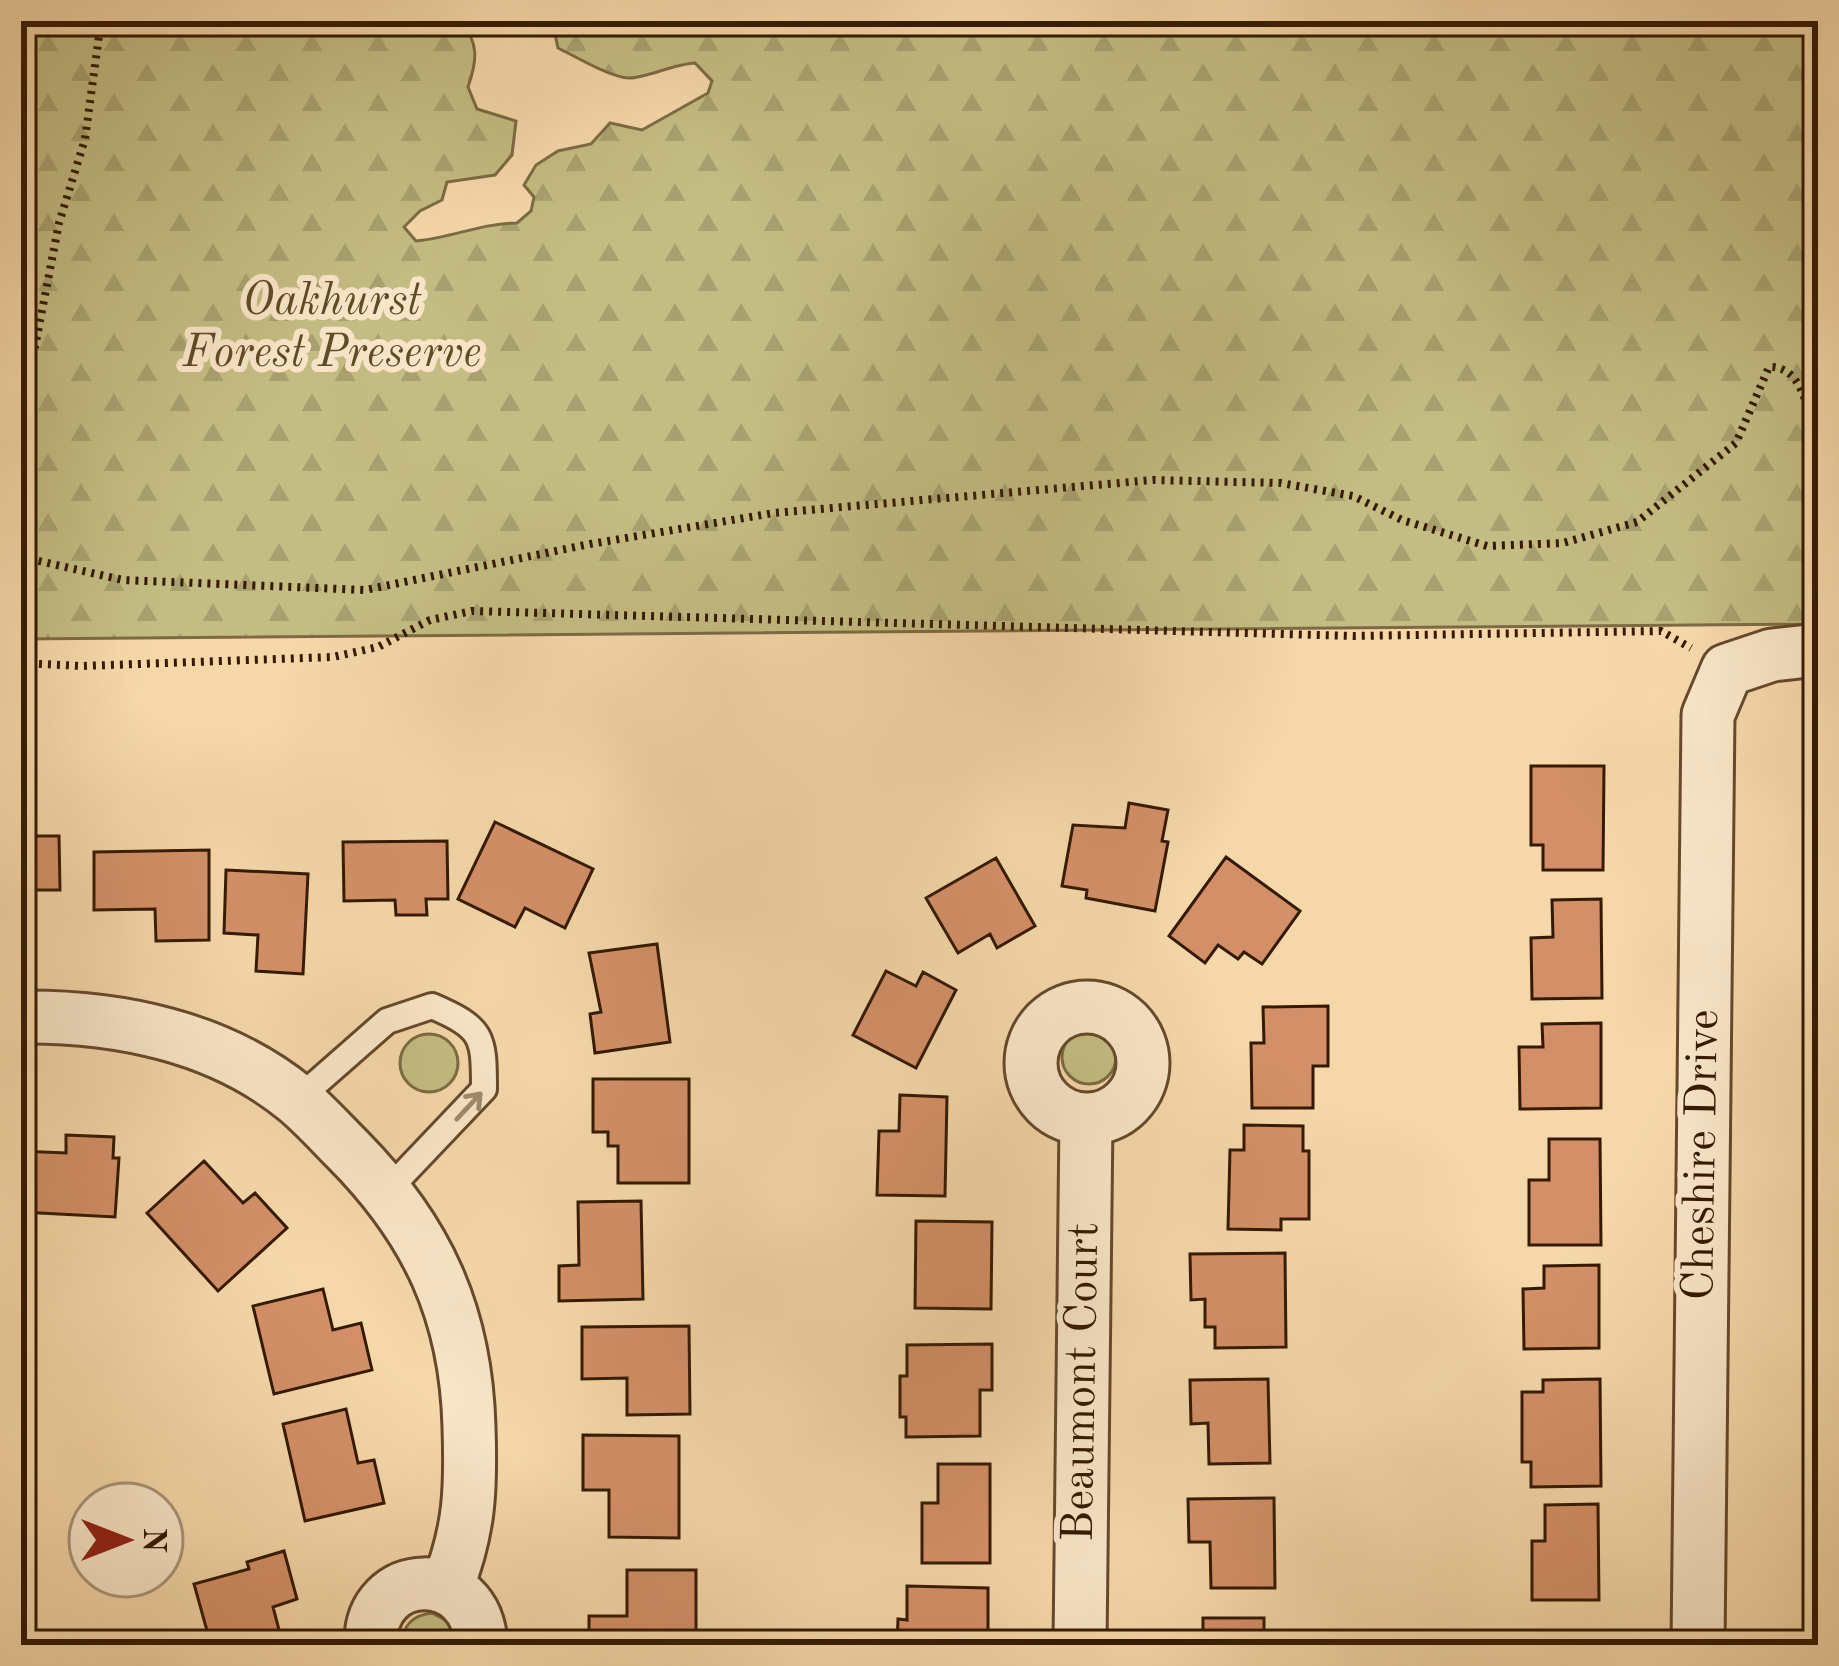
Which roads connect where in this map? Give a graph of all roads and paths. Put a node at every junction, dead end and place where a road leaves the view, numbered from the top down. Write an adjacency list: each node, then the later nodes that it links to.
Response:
1 (101, 21): 2 (path)
2 (21, 419)
3 (1818, 470): 4 (path)
4 (21, 557)
5 (1661, 631): 7 (path)
6 (1818, 650): 16 (street, Cheshire Drive)
7 (21, 663)
8 (21, 1017): 9 (street)
9 (297, 1100): 11 (street); 11 (lane, one-way to 9)
10 (1087, 1120): 15 (street, Beaumont Court)
11 (388, 1190): 12 (street)
12 (447, 1587): 13 (street); 14 (street)
13 (371, 1645)
14 (481, 1645)
15 (1080, 1645)
16 (1698, 1645)

